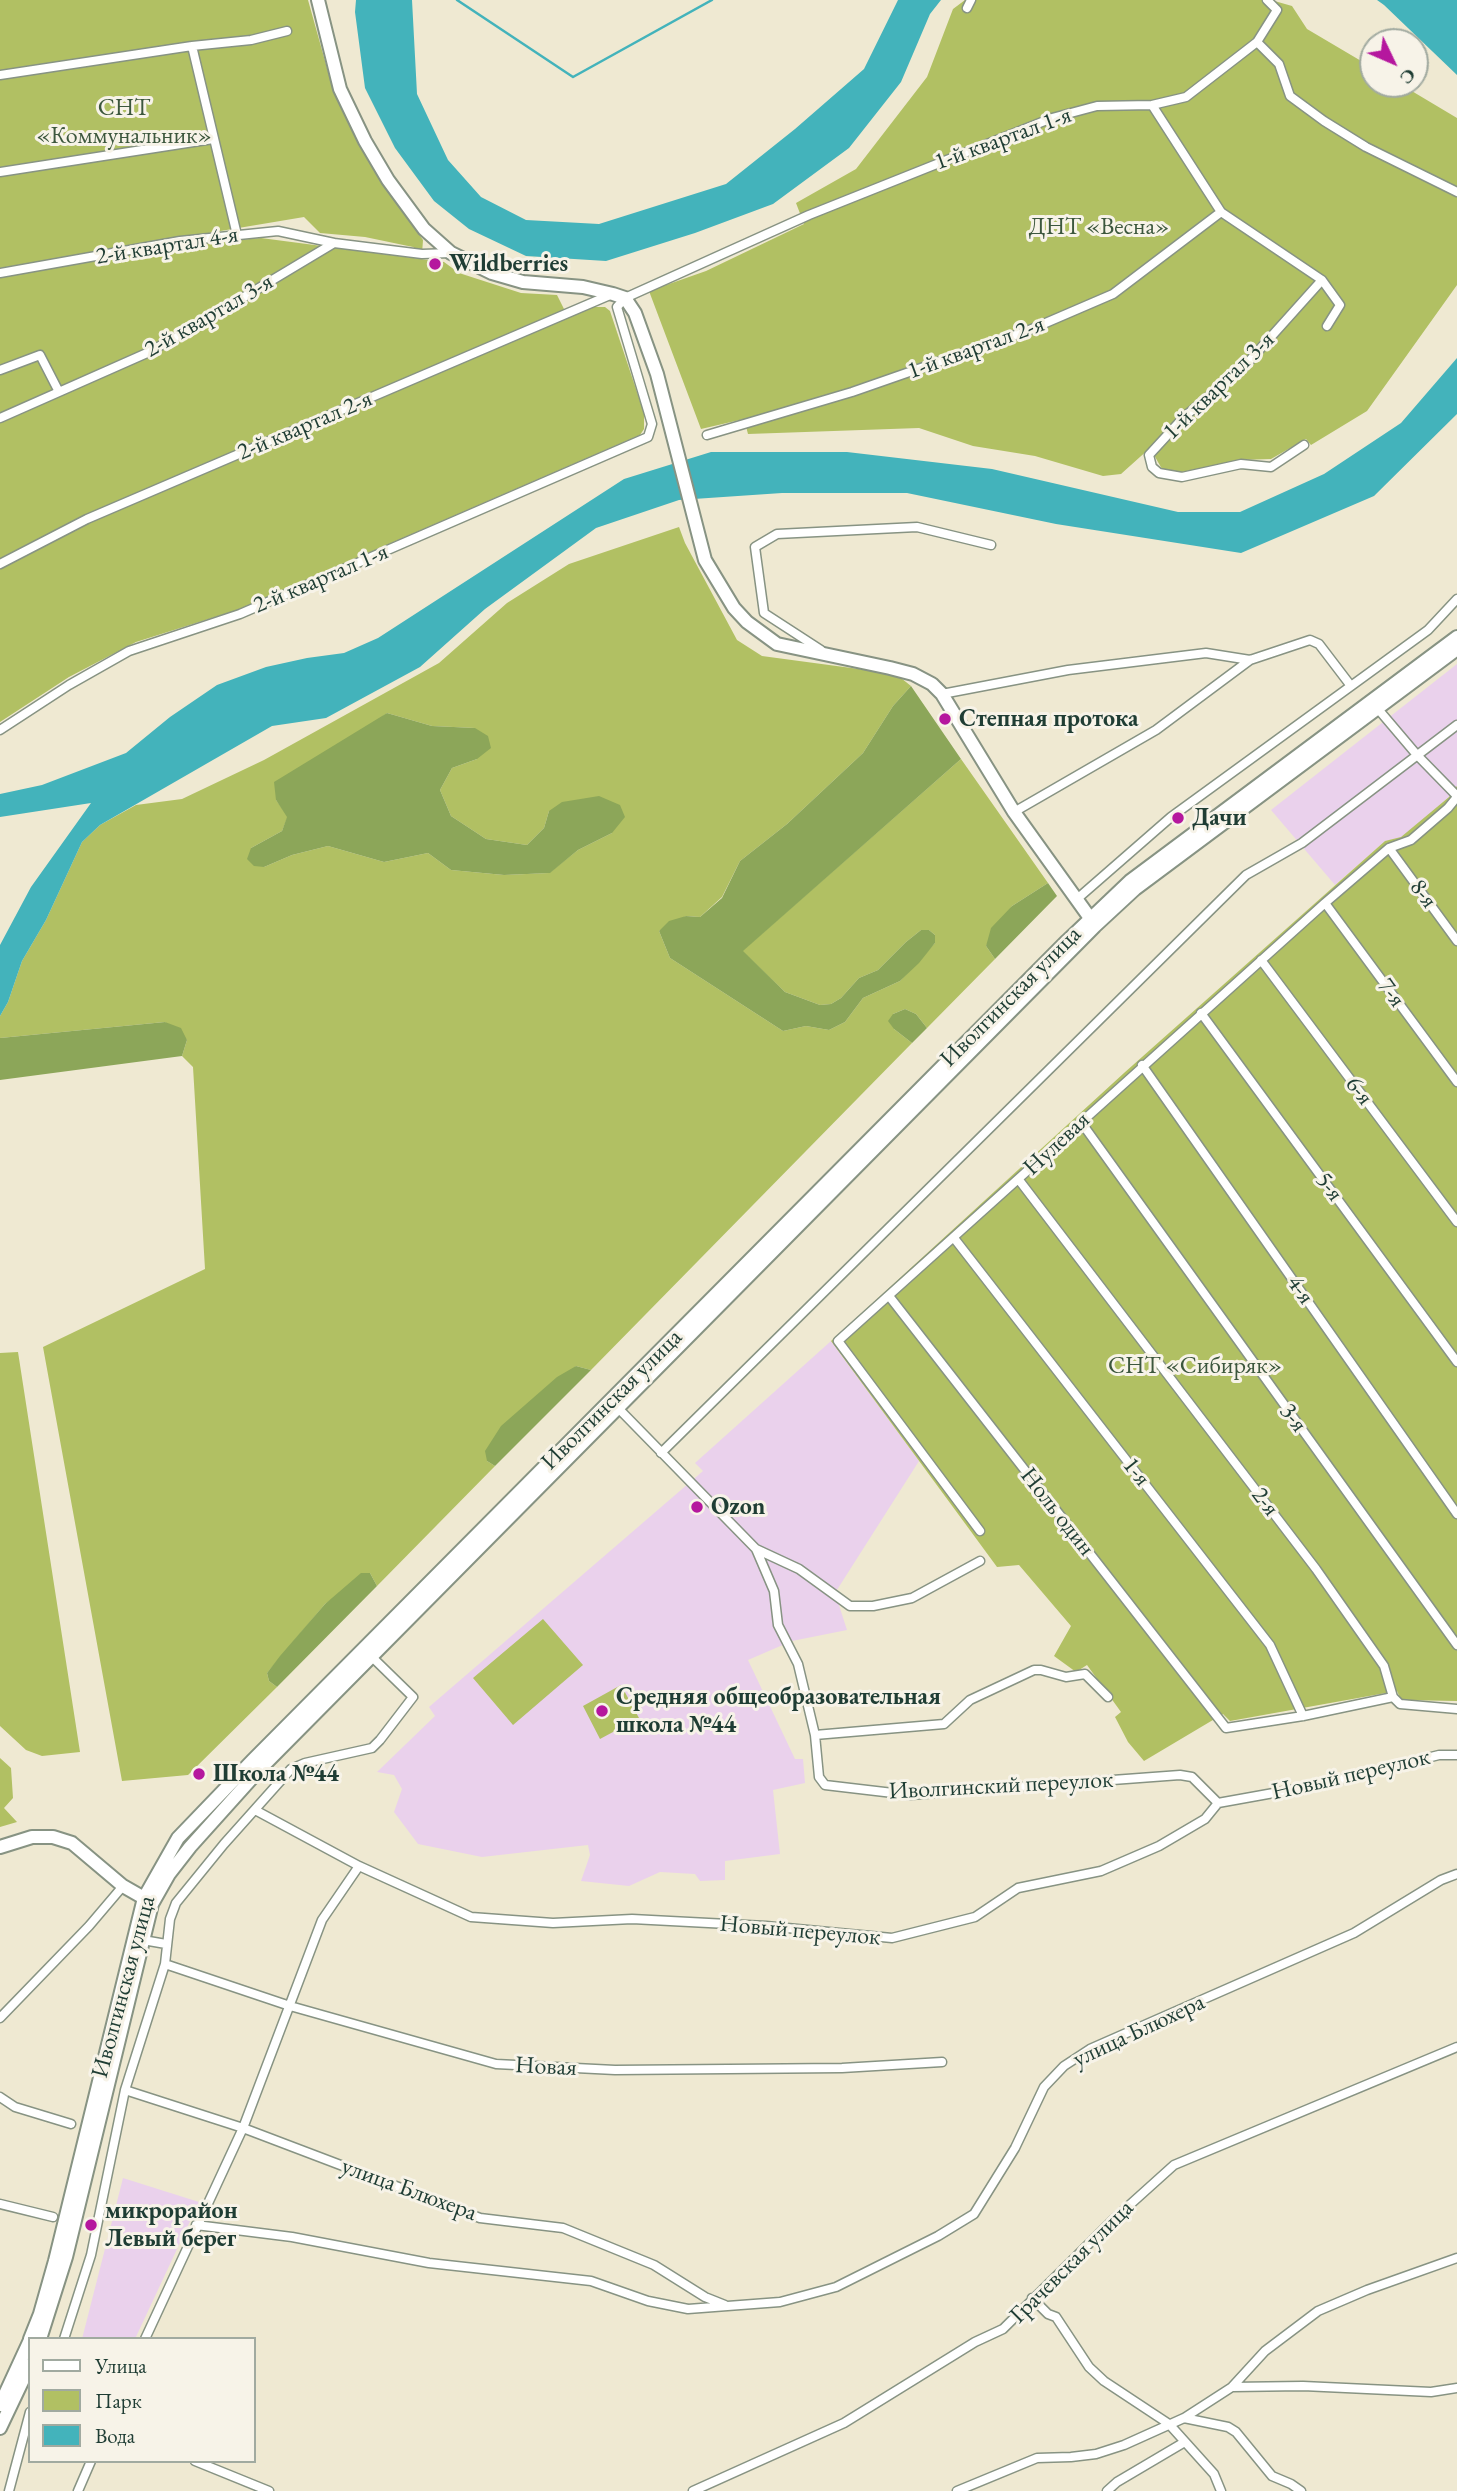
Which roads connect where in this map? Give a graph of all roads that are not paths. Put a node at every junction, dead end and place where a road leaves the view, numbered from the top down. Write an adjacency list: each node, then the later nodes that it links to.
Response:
1 (318, 0): 14 (main road)
2 (1267, 0): 4 (street, 1-й квартал 1-я)
3 (288, 31): 5 (street)
4 (1257, 42): 7 (street, 1-й квартал 1-я); 10 (street)
5 (192, 46): 6 (street); 8 (street)
6 (0, 75)
7 (1152, 105): 11 (street); 17 (street, 1-й квартал 1-я)
8 (213, 139): 9 (street); 12 (street)
9 (0, 172)
10 (1457, 192)
11 (1221, 212): 16 (street); 22 (street, 1-й квартал 2-я)
12 (237, 234): 13 (street, 2-й квартал 4-я); 15 (street, 2-й квартал 4-я)
13 (334, 243): 14 (street); 21 (street, 2-й квартал 3-я)
14 (451, 253): 17 (main road)
15 (0, 273)
16 (1322, 280): 18 (street); 23 (street, 1-й квартал 3-я)
17 (619, 296): 25 (street, 2-й квартал 2-я); 29 (main road); 35 (street, 2-й квартал 1-я)
18 (1327, 326)
19 (0, 370): 20 (street)
20 (58, 390)
21 (0, 418)
22 (707, 435)
23 (1304, 445)
24 (991, 545): 29 (street)
25 (0, 564)
26 (1457, 599): 31 (street)
27 (1457, 637): 44 (main road, Иволгинская улица)
28 (1457, 649): 33 (main road, Иволгинская улица)
29 (829, 656): 32 (main road)
30 (1250, 660): 31 (street); 32 (street); 39 (street)
31 (1351, 686): 42 (street)
32 (942, 694): 39 (main road)
33 (1378, 709): 36 (street); 56 (main road, Иволгинская улица)
34 (1457, 725): 36 (street)
35 (0, 730)
36 (1417, 755): 37 (street); 57 (street)
37 (1457, 797): 38 (street, Нулевая)
38 (1448, 808): 40 (street); 41 (street, Нулевая)
39 (1014, 812): 42 (main road)
40 (1457, 817)
41 (1389, 848): 43 (street, Нулевая); 45 (street, 8-я)
42 (1077, 899): 44 (main road)
43 (1325, 903): 46 (street, Нулевая); 49 (street, 7-я)
44 (1090, 918): 76 (main road, Иволгинская улица)
45 (1457, 941)
46 (1261, 960): 47 (street, Нулевая); 52 (street, 6-я)
47 (1201, 1013): 48 (street, Нулевая); 55 (street, 5-я)
48 (1142, 1065): 50 (street, Нулевая); 58 (street, 4-я)
49 (1457, 1082)
50 (1081, 1122): 51 (street, Нулевая); 62 (street, 3-я)
51 (1019, 1180): 53 (street, Нулевая); 65 (street, 2-я)
52 (1457, 1222)
53 (954, 1238): 54 (street, Нулевая); 67 (street, 1-я)
54 (889, 1296): 59 (street, Нулевая); 67 (street, Ноль один)
55 (1457, 1362)
56 (618, 1408): 57 (street, Иволгинский переулок); 63 (main road, Иволгинская улица)
57 (661, 1453): 60 (street, Иволгинский переулок)
58 (1457, 1514)
59 (980, 1531)
60 (756, 1549): 61 (street, Иволгинский переулок); 68 (street, Иволгинский переулок)
61 (980, 1561)
62 (1457, 1645)
63 (372, 1657): 71 (street); 77 (main road, Иволгинская улица)
64 (1108, 1697): 68 (street)
65 (1393, 1697): 66 (street); 67 (street)
66 (1457, 1709)
67 (1303, 1716)
68 (815, 1735): 70 (street, Иволгинский переулок)
69 (1457, 1755): 70 (street, Новый переулок)
70 (1217, 1803): 73 (street, Новый переулок)
71 (255, 1810): 73 (street, Новый переулок); 78 (street)
72 (0, 1847): 75 (main road)
73 (359, 1866): 80 (street)
74 (1457, 1874): 93 (street, улица Блюхера)
75 (123, 1886): 76 (main road); 81 (street)
76 (144, 1898): 94 (main road, Иволгинская улица)
77 (143, 1940): 78 (street); 95 (main road, Иволгинская улица)
78 (166, 1944): 79 (street)
79 (164, 1964): 80 (street, Новая); 84 (street)
80 (290, 2006): 83 (street, Новая); 87 (street)
81 (0, 2018)
82 (1457, 2047): 92 (street, Грачевская улица)
83 (942, 2062)
84 (125, 2090): 87 (street, улица Блюхера); 96 (street)
85 (0, 2097): 86 (street)
86 (71, 2124)
87 (243, 2128): 90 (street); 93 (street, улица Блюхера)
88 (0, 2204): 89 (street)
89 (53, 2217)
90 (196, 2225): 93 (street, улица Блюхера); 97 (street)
91 (1457, 2258): 100 (street)
92 (1032, 2298): 105 (street); 113 (street, Грачевская улица)
93 (728, 2307)
94 (31, 2337)
95 (41, 2337)
96 (65, 2337)
97 (146, 2337)
98 (28, 2343): 102 (main road, Иволгинская улица)
99 (28, 2369): 106 (main road)
100 (1232, 2387): 101 (street); 103 (street)
101 (1457, 2388)
102 (0, 2405)
103 (1184, 2418): 105 (street); 117 (street)
104 (28, 2420): 110 (street)
105 (1168, 2424): 107 (street); 114 (street)
106 (0, 2428)
107 (1183, 2443): 115 (street); 116 (street)
108 (90, 2463): 111 (street)
109 (200, 2463): 112 (street)
110 (9, 2491)
111 (78, 2491)
112 (270, 2491)
113 (693, 2491)
114 (957, 2491)
115 (1107, 2491)
116 (1221, 2491)
117 (1301, 2491)

